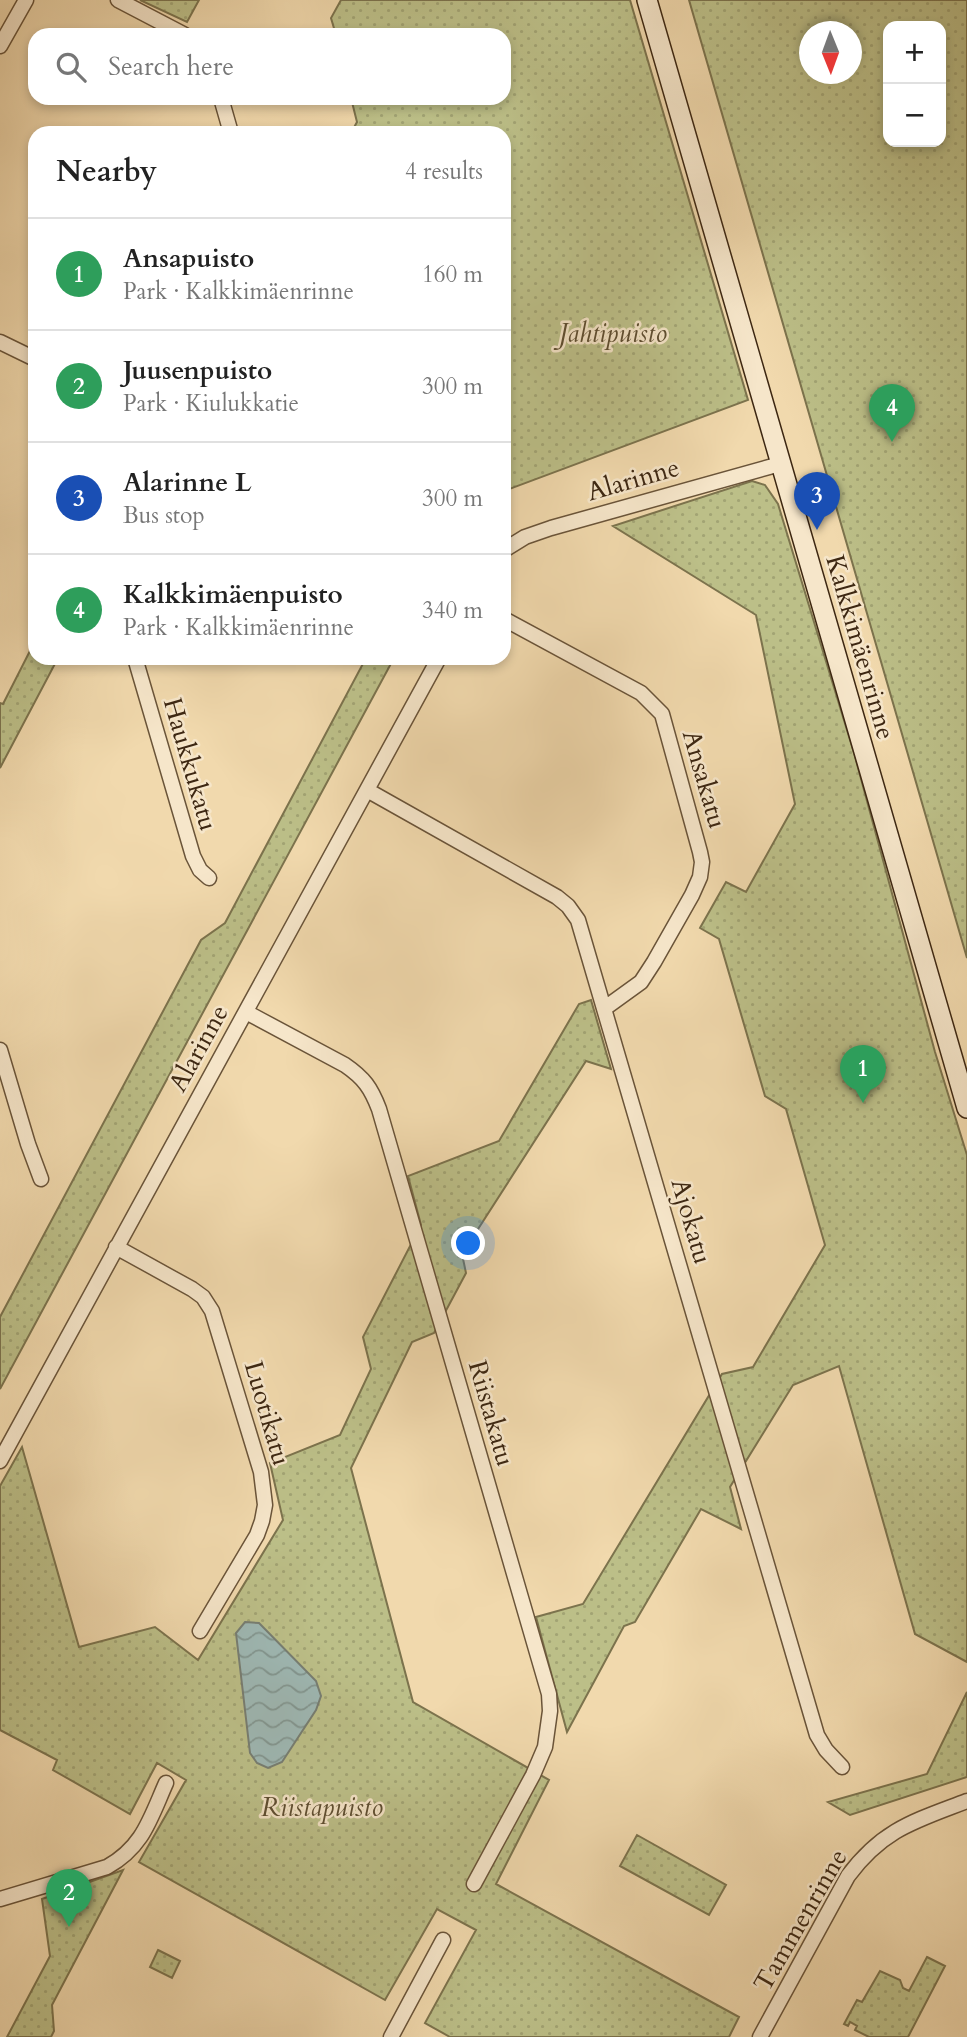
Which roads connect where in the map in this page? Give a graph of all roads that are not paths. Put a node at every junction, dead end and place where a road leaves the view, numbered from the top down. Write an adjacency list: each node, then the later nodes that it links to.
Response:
1 (26, 0): 5 (street)
2 (118, 0): 4 (street)
3 (647, 0): 10 (street, Kalkkimäenrinne)
4 (172, 28)
5 (0, 46)
6 (223, 105): 7 (street)
7 (229, 126)
8 (0, 342): 9 (street)
9 (28, 356)
10 (780, 464): 11 (street, Alarinne); 20 (street, Kalkkimäenrinne)
11 (511, 546)
12 (511, 623): 17 (street, Ansakatu)
13 (137, 665): 16 (street, Haukkukatu)
14 (435, 665): 15 (street, Alarinne)
15 (367, 790): 17 (street, Ajokatu); 18 (street, Alarinne)
16 (209, 878)
17 (605, 1008): 25 (street, Ajokatu)
18 (246, 1012): 22 (street, Alarinne); 28 (street, Riistakatu)
19 (0, 1050): 21 (street)
20 (967, 1108)
21 (41, 1179)
22 (116, 1247): 23 (street, Alarinne); 24 (street, Luotikatu)
23 (0, 1461)
24 (200, 1631)
25 (842, 1767)
26 (166, 1783): 29 (street)
27 (967, 1801): 32 (street, Tammenrinne)
28 (474, 1884)
29 (0, 1899)
30 (443, 1940): 31 (street)
31 (391, 2037)
32 (760, 2037)

